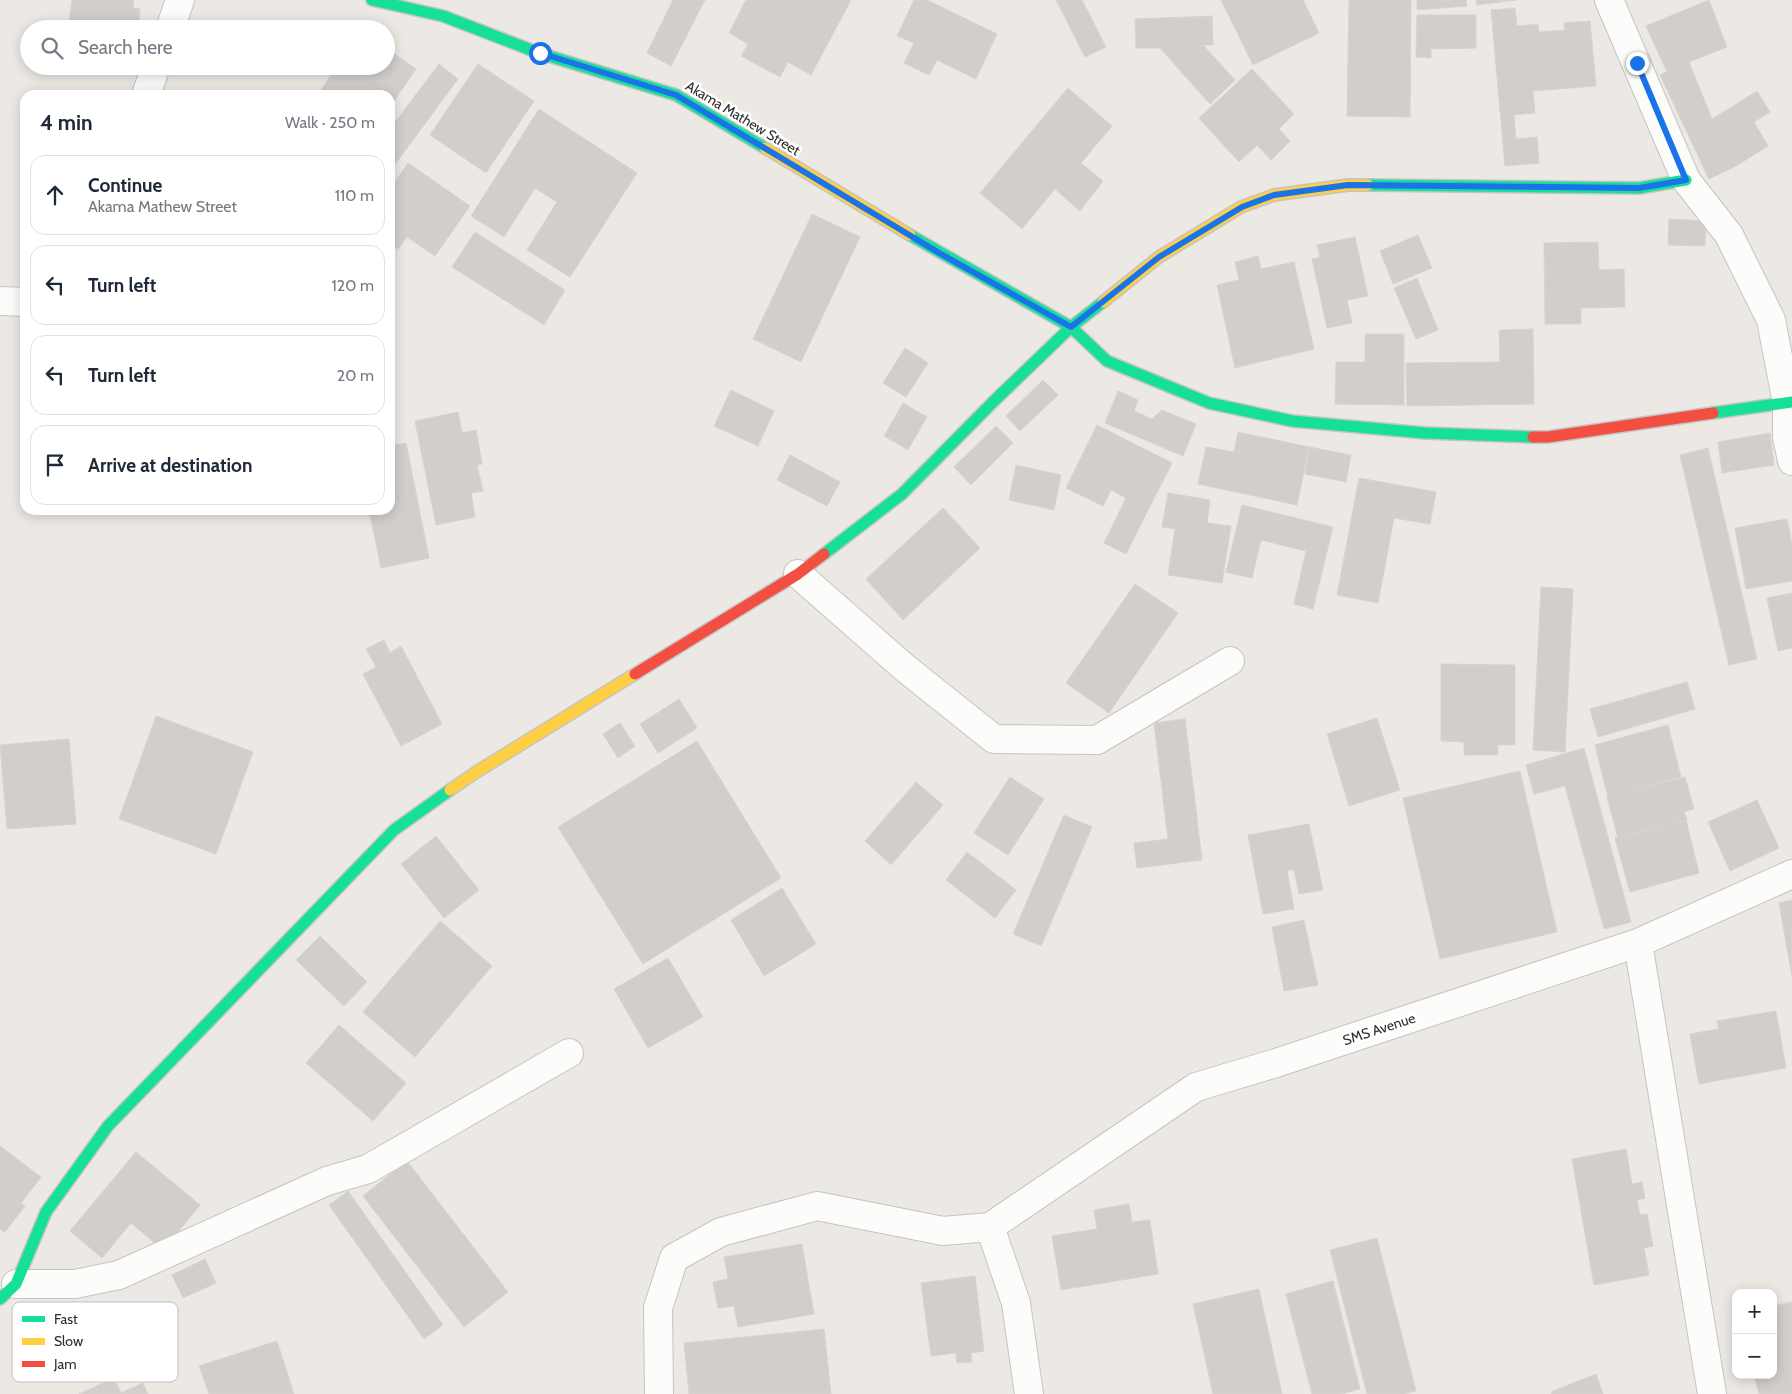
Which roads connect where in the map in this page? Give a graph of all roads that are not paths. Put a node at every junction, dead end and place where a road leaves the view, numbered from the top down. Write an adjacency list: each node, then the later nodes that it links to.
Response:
1 (180, 0): 4 (street)
2 (372, 0): 10 (street, Akama Mathew Street)
3 (1609, 0): 7 (street)
4 (173, 20)
5 (153, 75): 6 (street)
6 (148, 90)
7 (1686, 180): 10 (street); 11 (street)
8 (0, 300): 9 (street)
9 (20, 302)
10 (1071, 327): 11 (street, Akama Mathew Street); 13 (street)
11 (1790, 403): 12 (street)
12 (1792, 461)
13 (798, 574): 14 (street); 19 (street)
14 (1230, 661)
15 (1792, 874): 16 (street, SMS Avenue)
16 (1638, 943): 18 (street, SMS Avenue); 22 (street)
17 (569, 1053): 19 (street)
18 (990, 1227): 20 (street); 21 (street)
19 (8, 1292)
20 (659, 1394)
21 (1029, 1394)
22 (1712, 1394)

